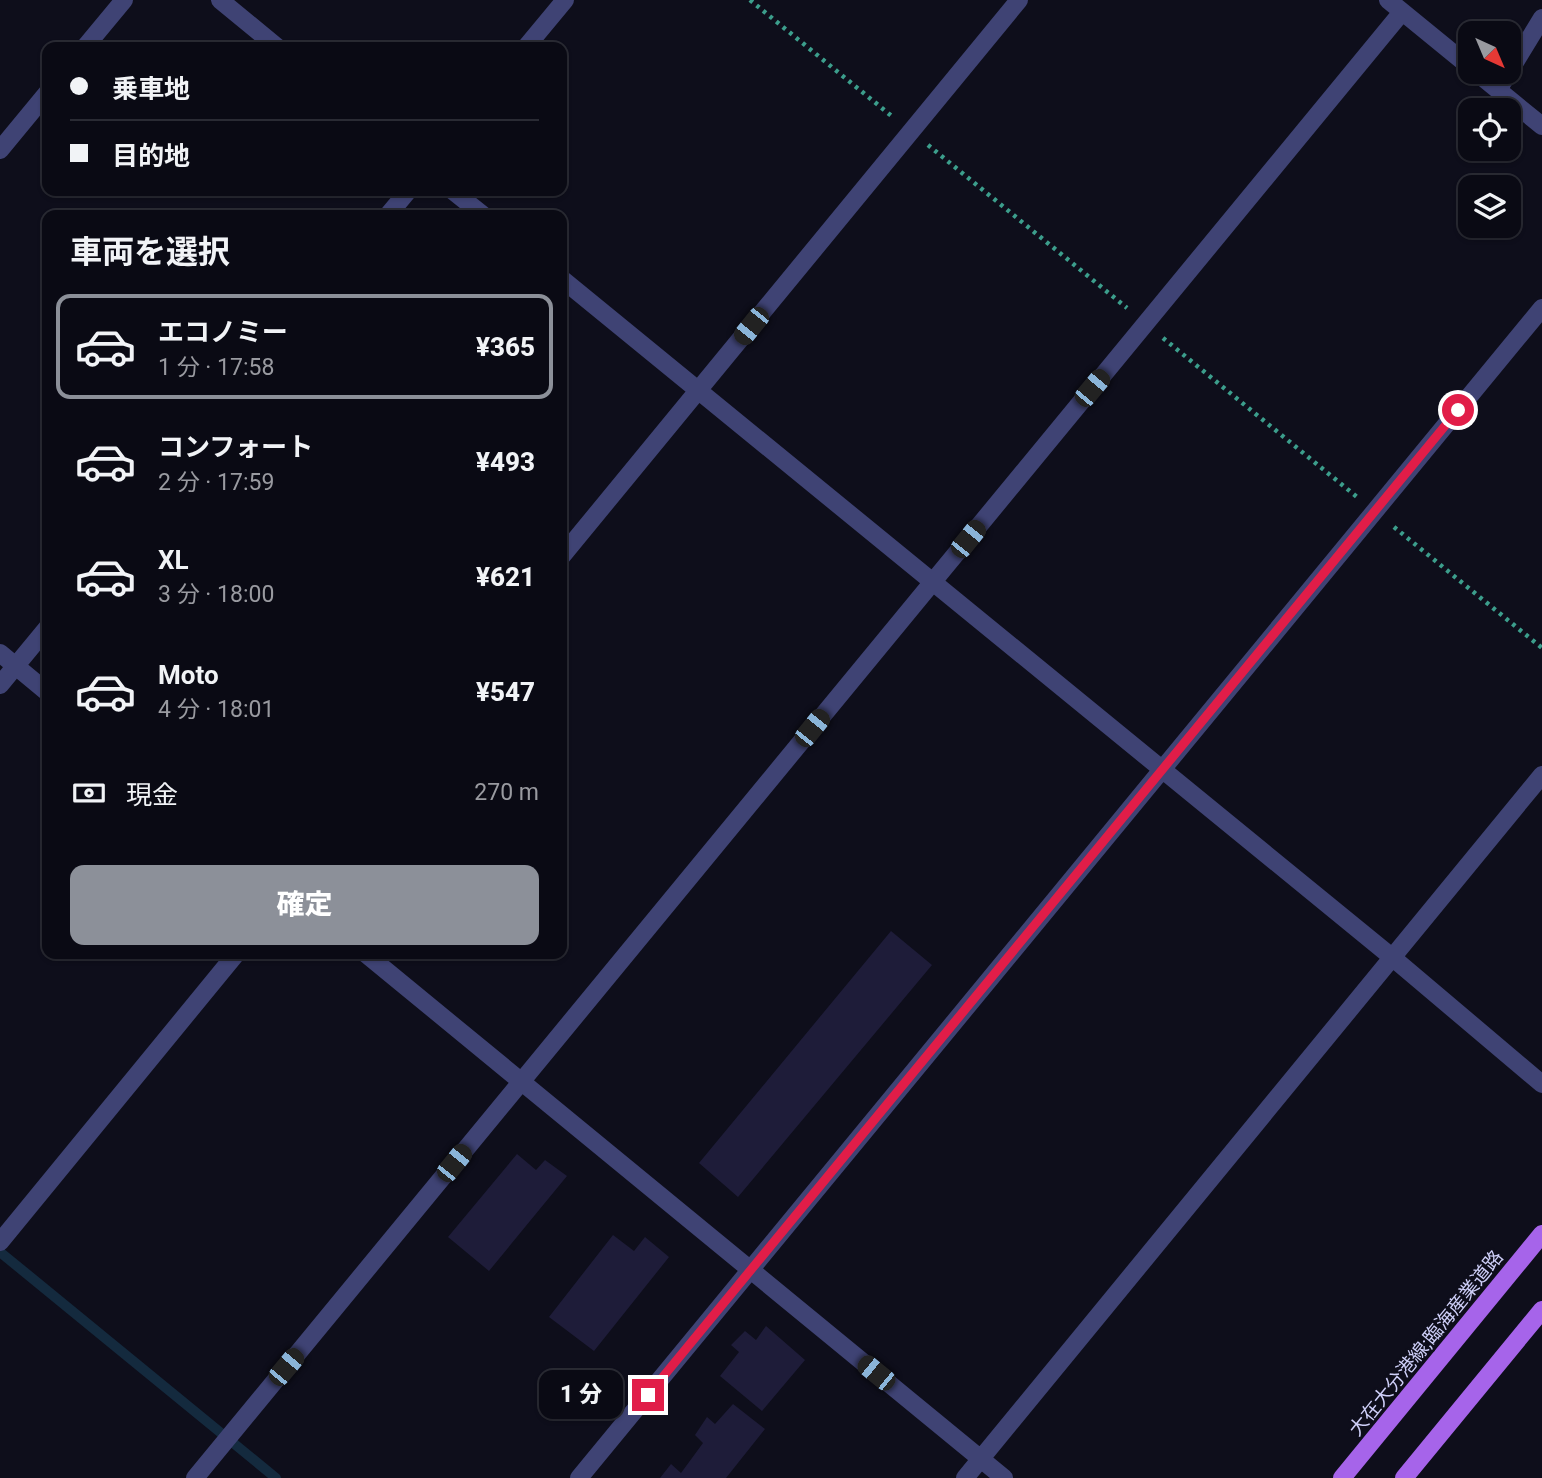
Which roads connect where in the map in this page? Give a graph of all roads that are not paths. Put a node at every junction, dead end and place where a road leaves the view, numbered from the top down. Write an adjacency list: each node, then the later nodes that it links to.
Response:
1 (124, 0): 7 (street)
2 (220, 0): 8 (street)
3 (565, 0): 9 (street)
4 (1018, 0): 22 (street)
5 (1395, 6): 10 (street); 24 (street)
6 (1542, 18): 12 (street)
7 (89, 42)
8 (271, 42)
9 (530, 42)
10 (1458, 57)
11 (1491, 84): 12 (street)
12 (1498, 90): 14 (street)
13 (42, 99): 15 (street)
14 (1542, 126)
15 (0, 150)
16 (404, 196): 18 (street)
17 (459, 196): 19 (street)
18 (391, 210)
19 (477, 210)
20 (567, 283): 22 (street)
21 (1542, 309): 30 (street)
22 (698, 390): 23 (street); 24 (street)
23 (567, 550)
24 (932, 582): 30 (street); 35 (street)
25 (42, 634): 27 (street)
26 (0, 653): 27 (street)
27 (16, 666): 28 (street); 29 (street)
28 (0, 685)
29 (42, 688)
30 (1162, 770): 32 (street); 39 (street)
31 (1542, 775): 32 (street)
32 (1392, 958): 36 (street); 41 (street)
33 (232, 959): 38 (street)
34 (372, 959): 35 (street)
35 (521, 1082): 39 (street); 42 (street)
36 (1542, 1084)
37 (1542, 1234): 46 (main road, 大在大分港線;臨海産業道路)
38 (2, 1239)
39 (751, 1270): 41 (street); 43 (street)
40 (1542, 1310): 47 (main road)
41 (981, 1459): 44 (street); 45 (street)
42 (195, 1478)
43 (579, 1478)
44 (965, 1478)
45 (1004, 1478)
46 (1342, 1478)
47 (1404, 1478)

